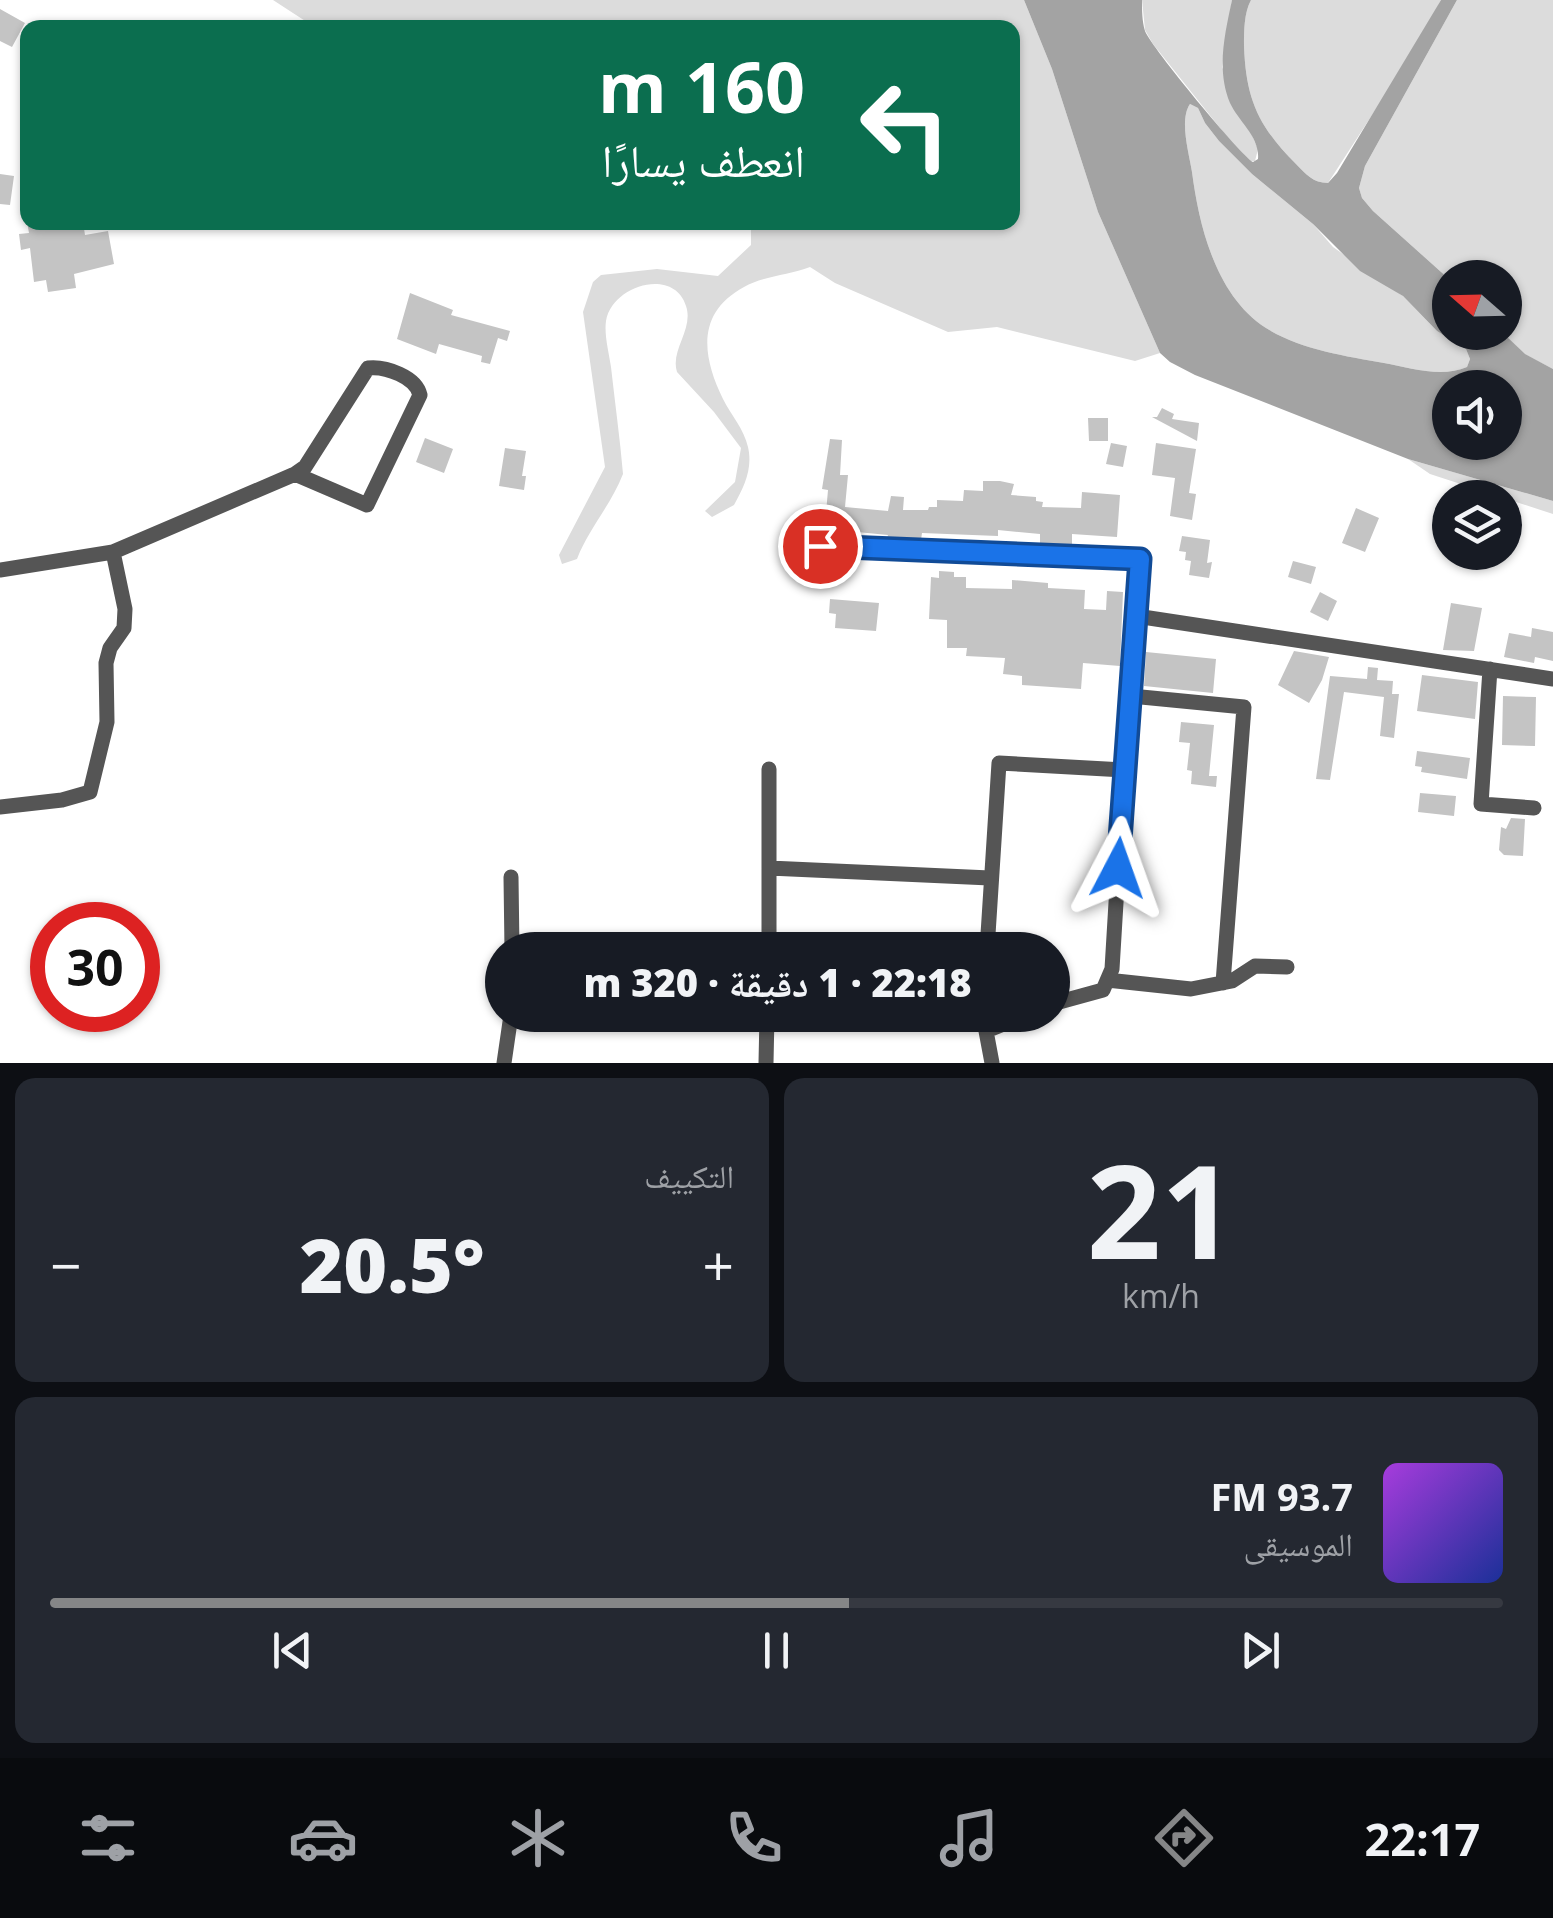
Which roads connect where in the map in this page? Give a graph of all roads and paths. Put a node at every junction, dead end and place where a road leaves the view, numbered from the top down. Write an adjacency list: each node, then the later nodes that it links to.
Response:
1 (295, 474): 1 (street); 3 (street)
2 (820, 546): 5 (street)
3 (112, 552): 4 (street); 11 (street)
4 (0, 570)
5 (1136, 616): 6 (street); 8 (street)
6 (1490, 670): 7 (street); 12 (street)
7 (1553, 679)
8 (1131, 696): 10 (street); 21 (street)
9 (769, 769): 13 (street)
10 (1124, 770): 15 (street); 20 (street)
11 (0, 808)
12 (1534, 808)
13 (769, 868): 15 (street); 17 (street)
14 (512, 877): 16 (street)
15 (990, 878): 18 (street)
16 (512, 932)
17 (768, 932)
18 (988, 932)
19 (1287, 966): 21 (street)
20 (1107, 980): 21 (street); 22 (street)
21 (1223, 983)
22 (1070, 999)
23 (509, 1032): 26 (street)
24 (767, 1032): 27 (street)
25 (987, 1032): 28 (street)
26 (504, 1063)
27 (766, 1063)
28 (992, 1063)

